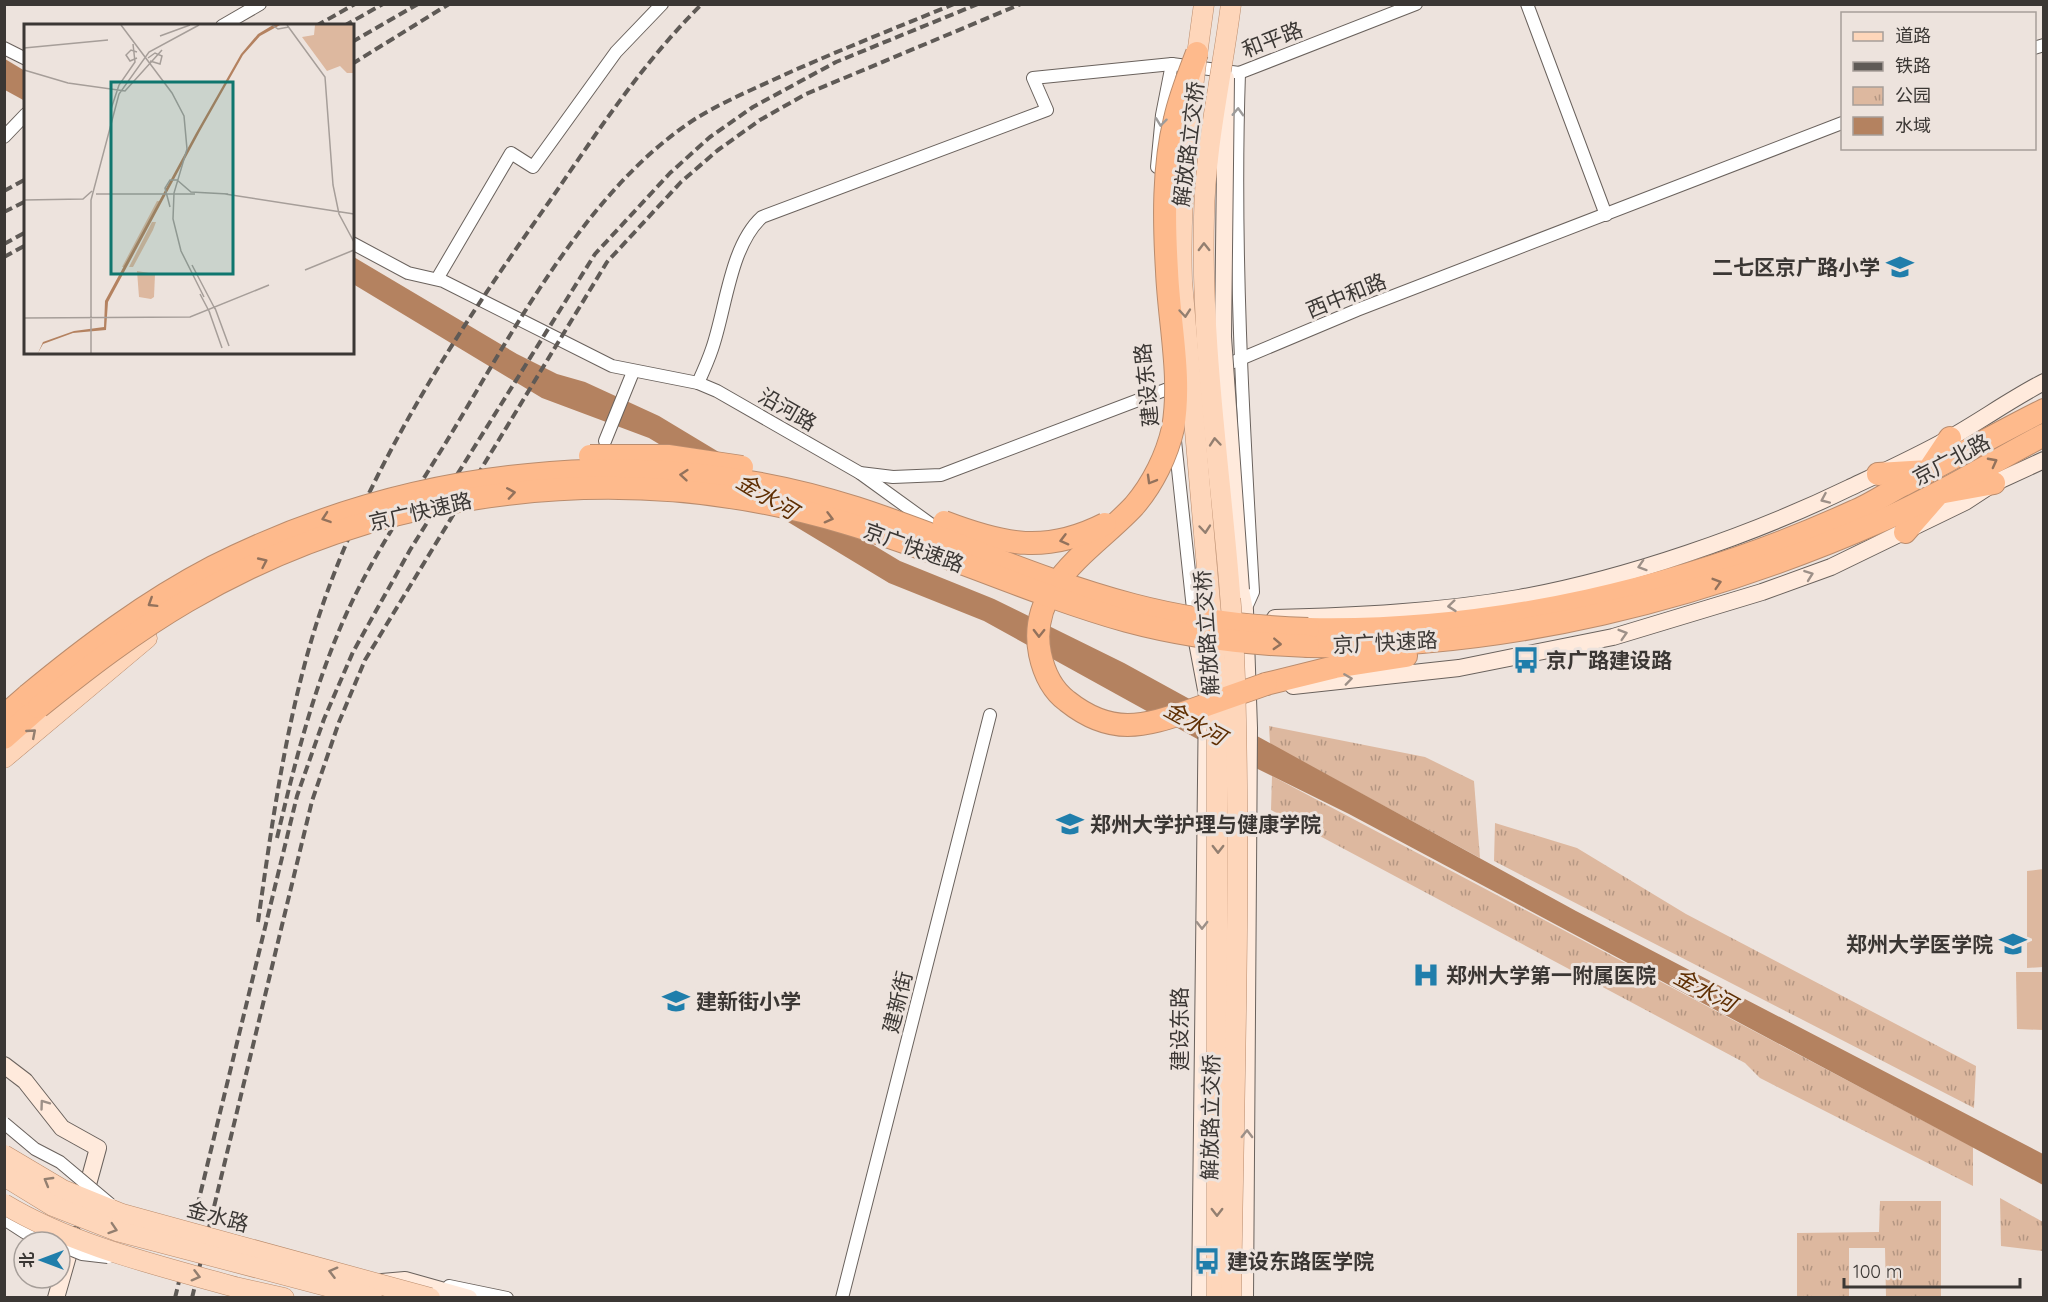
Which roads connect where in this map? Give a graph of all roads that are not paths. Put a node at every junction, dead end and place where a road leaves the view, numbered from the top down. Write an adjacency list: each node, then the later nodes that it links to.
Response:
1 (260, 4): 7 (street)
2 (662, 4): 19 (street)
3 (1204, 4): 10 (main road, 解放路立交桥, bridge)
4 (1231, 4): 8 (main road, 解放路立交桥, bridge)
5 (1416, 4): 13 (street, 和平路)
6 (1527, 4): 17 (street)
7 (225, 24)
8 (1226, 41): 41 (street, bridge); 71 (main road, 解放路立交桥, one-way to 8, bridge)
9 (4, 48): 11 (street)
10 (1197, 53): 35 (highway, one-way to 35, bridge); 44 (main road, 解放路立交桥, one-way to 44, bridge)
11 (24, 58)
12 (1172, 64): 13 (street, 和平路); 23 (street, 和平路); 24 (street, 建设东路, one-way to 24)
13 (1239, 73): 20 (street, one-way to 13)
14 (24, 116): 16 (street)
15 (1841, 123): 17 (street, 西中和路)
16 (4, 137)
17 (1606, 215): 20 (street, 西中和路)
18 (354, 244): 19 (street, 沿河路)
19 (437, 279): 21 (street, 沿河路)
20 (1241, 359): 24 (street, 西中和路); 41 (street)
21 (633, 372): 23 (street, 沿河路); 28 (street)
22 (2043, 382): 27 (street)
23 (698, 383): 31 (street, 沿河路)
24 (1169, 388): 31 (street, 西中和路); 40 (street, 建设东路)
25 (2043, 410): 30 (highway, 京广北路)
26 (2043, 435): 36 (highway, 京广北路, one-way to 26)
27 (1950, 438): 30 (highway); 32 (street)
28 (605, 441)
29 (2043, 460): 34 (street)
30 (1928, 471): 32 (highway); 36 (highway, 京广北路)
31 (860, 473): 42 (street, 沿河路)
32 (1878, 474): 41 (street, one-way to 41)
33 (491, 479): 35 (highway, one-way to 33, bridge); 36 (highway, 京广快速路, one-way to 33, bridge); 46 (highway, 京广快速路, one-way to 46, bridge)
34 (1994, 483): 37 (highway)
35 (1134, 505): 39 (highway, one-way to 39, bridge)
36 (1862, 518): 39 (highway, 京广快速路, one-way to 36)
37 (1905, 532): 43 (street, one-way to 37)
38 (222, 582): 39 (highway, 京广快速路, one-way to 39, bridge); 47 (highway, 京广快速路, bridge); 48 (main road, one-way to 38, bridge)
39 (1673, 596)
40 (1193, 609): 41 (street); 42 (street, 建设东路)
41 (1245, 614): 43 (street)
42 (1194, 629): 44 (street, 建设东路)
43 (1248, 693): 44 (street); 72 (street, one-way to 43)
44 (1210, 696): 69 (street, 建设东路, one-way to 69); 70 (main road, 解放路立交桥, one-way to 70, bridge)
45 (990, 715): 68 (street, 建新街)
46 (4, 716)
47 (4, 738)
48 (4, 758)
49 (4, 1065): 62 (street, one-way to 49)
50 (4, 1123): 54 (street, bridge)
51 (4, 1155): 54 (main road, 金水路, one-way to 51, bridge)
52 (4, 1176): 61 (main road, 金水路, one-way to 61, bridge)
53 (4, 1204): 58 (main road, bridge)
54 (122, 1214): 61 (main road, 金水路, one-way to 54, bridge)
55 (4, 1219): 56 (street)
56 (21, 1230)
57 (72, 1250): 58 (street, bridge)
58 (153, 1264): 60 (main road, one-way to 60, bridge)
59 (405, 1280): 61 (street); 66 (street); 67 (street)
60 (235, 1287): 63 (street); 64 (main road)
61 (373, 1290): 65 (main road, 金水路, bridge)
62 (56, 1298)
63 (272, 1298)
64 (284, 1298)
65 (430, 1298)
66 (469, 1298)
67 (507, 1298)
68 (842, 1298)
69 (1200, 1298)
70 (1217, 1298)
71 (1231, 1298)
72 (1245, 1298)

